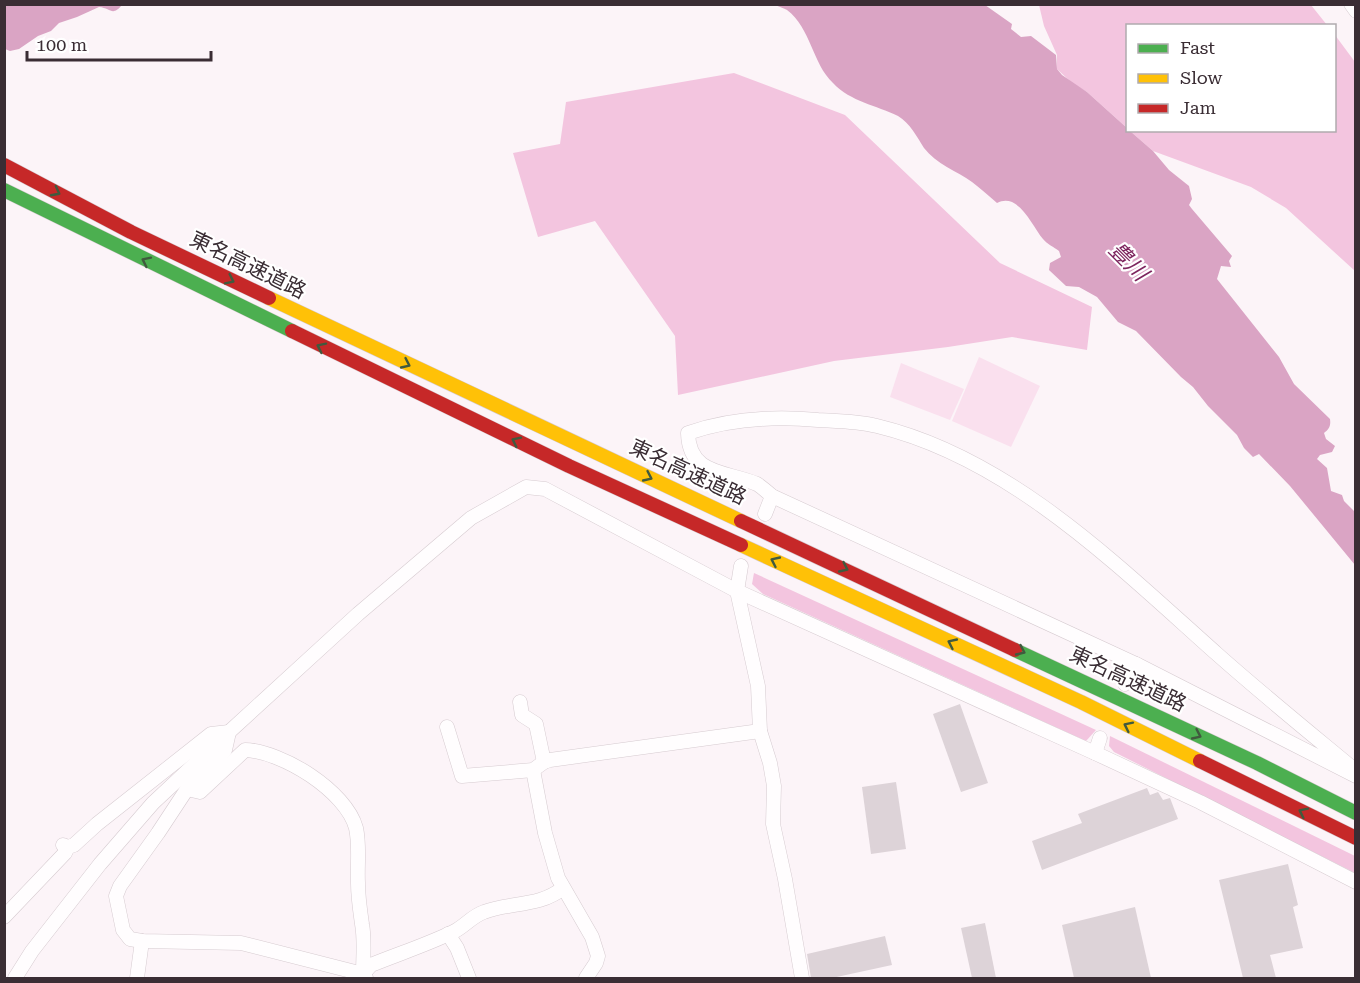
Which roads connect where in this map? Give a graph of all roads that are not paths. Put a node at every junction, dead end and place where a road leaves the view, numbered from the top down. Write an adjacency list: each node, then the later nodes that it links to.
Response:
1 (1351, 4): 2 (street)
2 (1356, 11)
3 (4, 165): 21 (highway, 東名高速道路, one-way to 21)
4 (4, 190): 22 (highway, 東名高速道路, one-way to 4)
5 (771, 496): 6 (street); 9 (street); 18 (street)
6 (765, 514)
7 (741, 566): 8 (street)
8 (737, 591): 13 (street); 14 (street); 16 (street)
9 (1136, 664): 10 (street); 19 (street)
10 (1125, 684)
11 (520, 702): 17 (street)
12 (447, 727): 17 (street)
13 (760, 731): 17 (street); 33 (street)
14 (229, 732): 20 (street); 25 (street); 29 (street)
15 (1100, 738): 16 (street)
16 (1095, 753): 23 (street)
17 (539, 766): 24 (street)
18 (1356, 771)
19 (1356, 776)
20 (187, 789): 27 (street); 28 (street)
21 (1356, 813)
22 (1356, 838)
23 (1356, 882)
24 (563, 888): 26 (street); 32 (street)
25 (4, 917)
26 (448, 934): 28 (street); 31 (street)
27 (142, 941): 28 (street); 30 (street)
28 (364, 976)
29 (15, 978)
30 (137, 978)
31 (469, 978)
32 (586, 978)
33 (802, 978)

